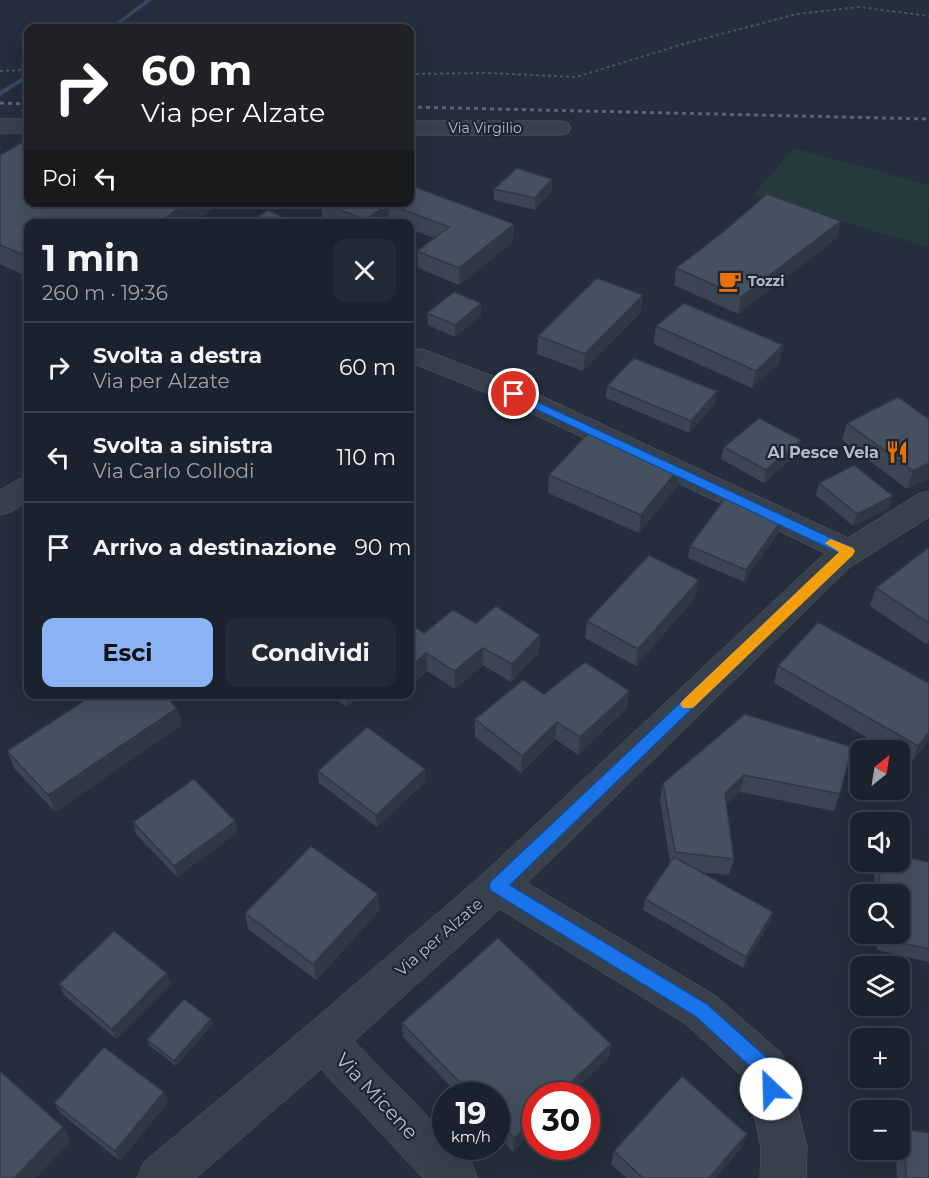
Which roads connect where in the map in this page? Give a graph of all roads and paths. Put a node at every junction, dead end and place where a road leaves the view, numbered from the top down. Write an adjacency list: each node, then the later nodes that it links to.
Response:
1 (929, 16): 4 (path)
2 (24, 70): 3 (path)
3 (0, 71)
4 (414, 74)
5 (0, 126): 6 (street)
6 (24, 126)
7 (414, 128): 8 (street, Via Virgilio)
8 (560, 128)
9 (422, 357): 13 (street)
10 (24, 489): 12 (street)
11 (929, 502): 13 (street, Via per Alzate)
12 (0, 504)
13 (848, 551): 14 (street, Via per Alzate)
14 (497, 886): 15 (street, Via per Alzate); 18 (street)
15 (323, 1040): 16 (street, Via per Alzate); 17 (street, Via Micene)
16 (160, 1178)
17 (455, 1178)
18 (783, 1178)

